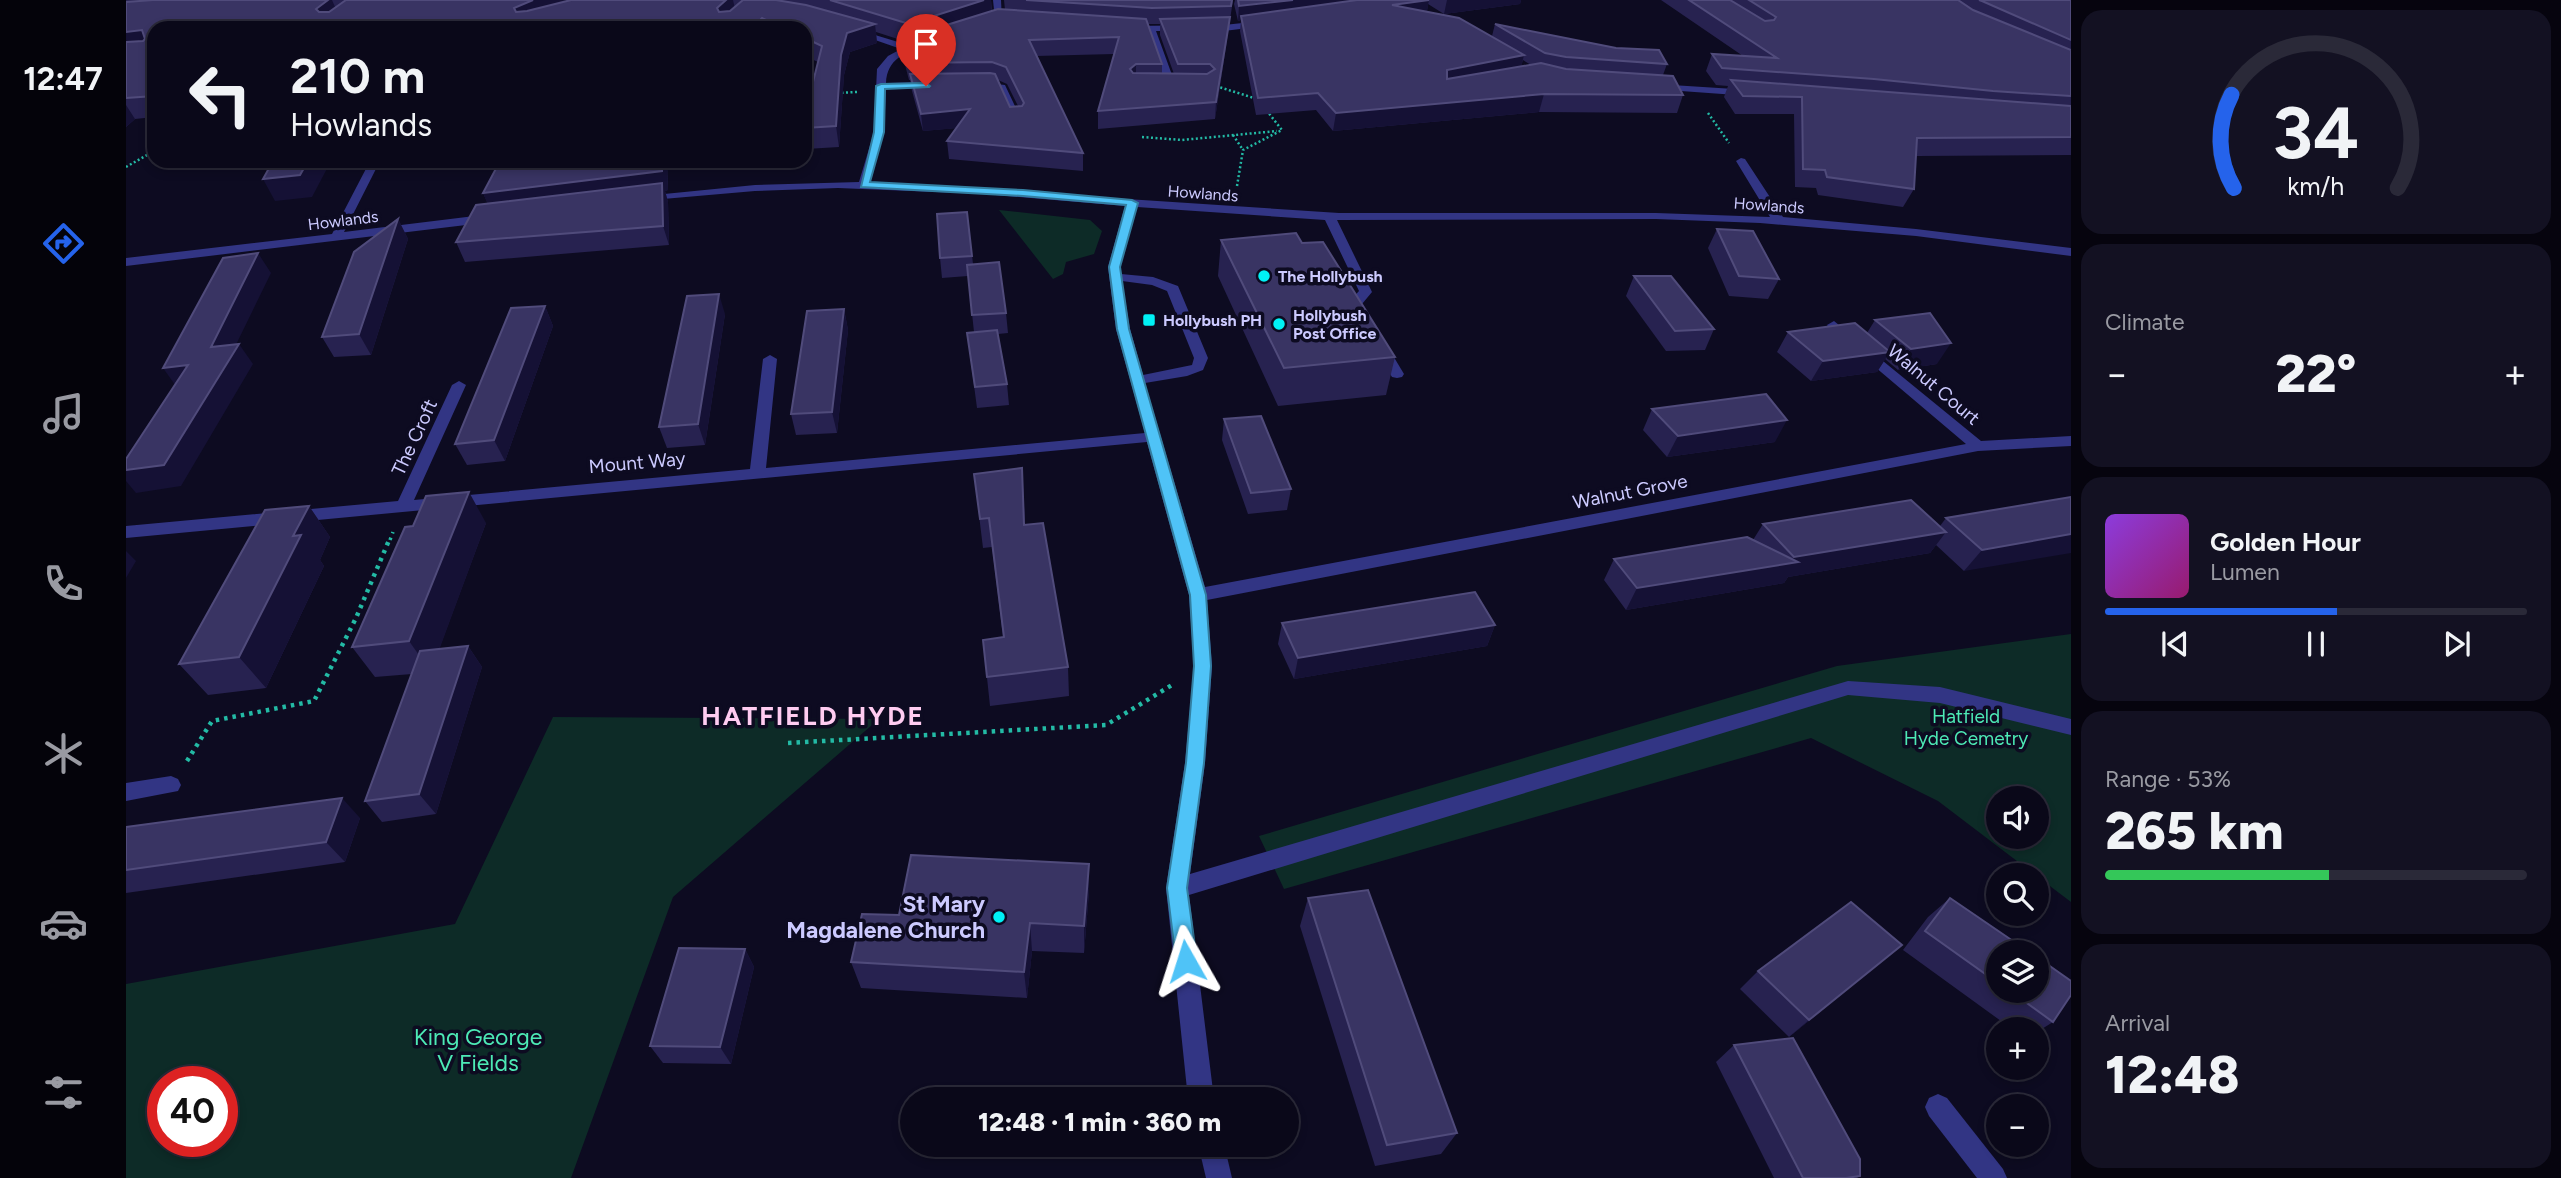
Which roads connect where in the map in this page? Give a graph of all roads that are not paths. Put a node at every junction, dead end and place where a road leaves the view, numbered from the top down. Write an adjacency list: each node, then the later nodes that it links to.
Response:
1 (997, 0): 2 (street)
2 (999, 20)
3 (1276, 23): 6 (street)
4 (846, 27): 8 (street)
5 (1111, 28): 6 (street)
6 (1151, 30): 13 (street)
7 (933, 41): 8 (street)
8 (908, 48): 15 (street)
9 (943, 85): 15 (street)
10 (968, 85): 17 (street)
11 (1206, 85): 13 (street)
12 (1160, 86): 13 (street)
13 (1171, 86)
14 (1639, 86): 16 (street)
15 (880, 88): 20 (street)
16 (1766, 94)
17 (1017, 121)
18 (1741, 161): 25 (street)
19 (371, 168): 26 (street)
20 (864, 185): 21 (street, Howlands); 22 (street, Howlands)
21 (638, 200)
22 (1132, 203): 23 (street, Howlands); 29 (street)
23 (1329, 216): 25 (street, Howlands); 32 (street)
24 (500, 217): 26 (street, Howlands)
25 (1779, 221): 27 (street, Howlands)
26 (336, 237): 28 (street, Howlands)
27 (2071, 251)
28 (126, 262)
29 (1116, 278): 33 (street); 33 (street)
30 (1834, 324): 37 (street, Walnut Court)
31 (770, 359): 38 (street)
32 (1397, 374)
33 (1136, 380): 35 (street)
34 (459, 385): 39 (street, The Croft)
35 (1153, 437): 38 (street, Mount Way); 41 (street)
36 (2071, 441): 37 (street, Walnut Grove)
37 (1978, 446): 41 (street, Walnut Grove)
38 (758, 472): 39 (street, Mount Way)
39 (404, 505): 40 (street, Mount Way)
40 (126, 533)
41 (1198, 595): 45 (street)
42 (2071, 727): 45 (street)
43 (171, 785): 44 (street)
44 (126, 792)
45 (1177, 888): 46 (street)
46 (1200, 1087)
47 (1938, 1107): 50 (street)
48 (1214, 1157): 49 (street)
49 (1219, 1178)
50 (1994, 1178)

